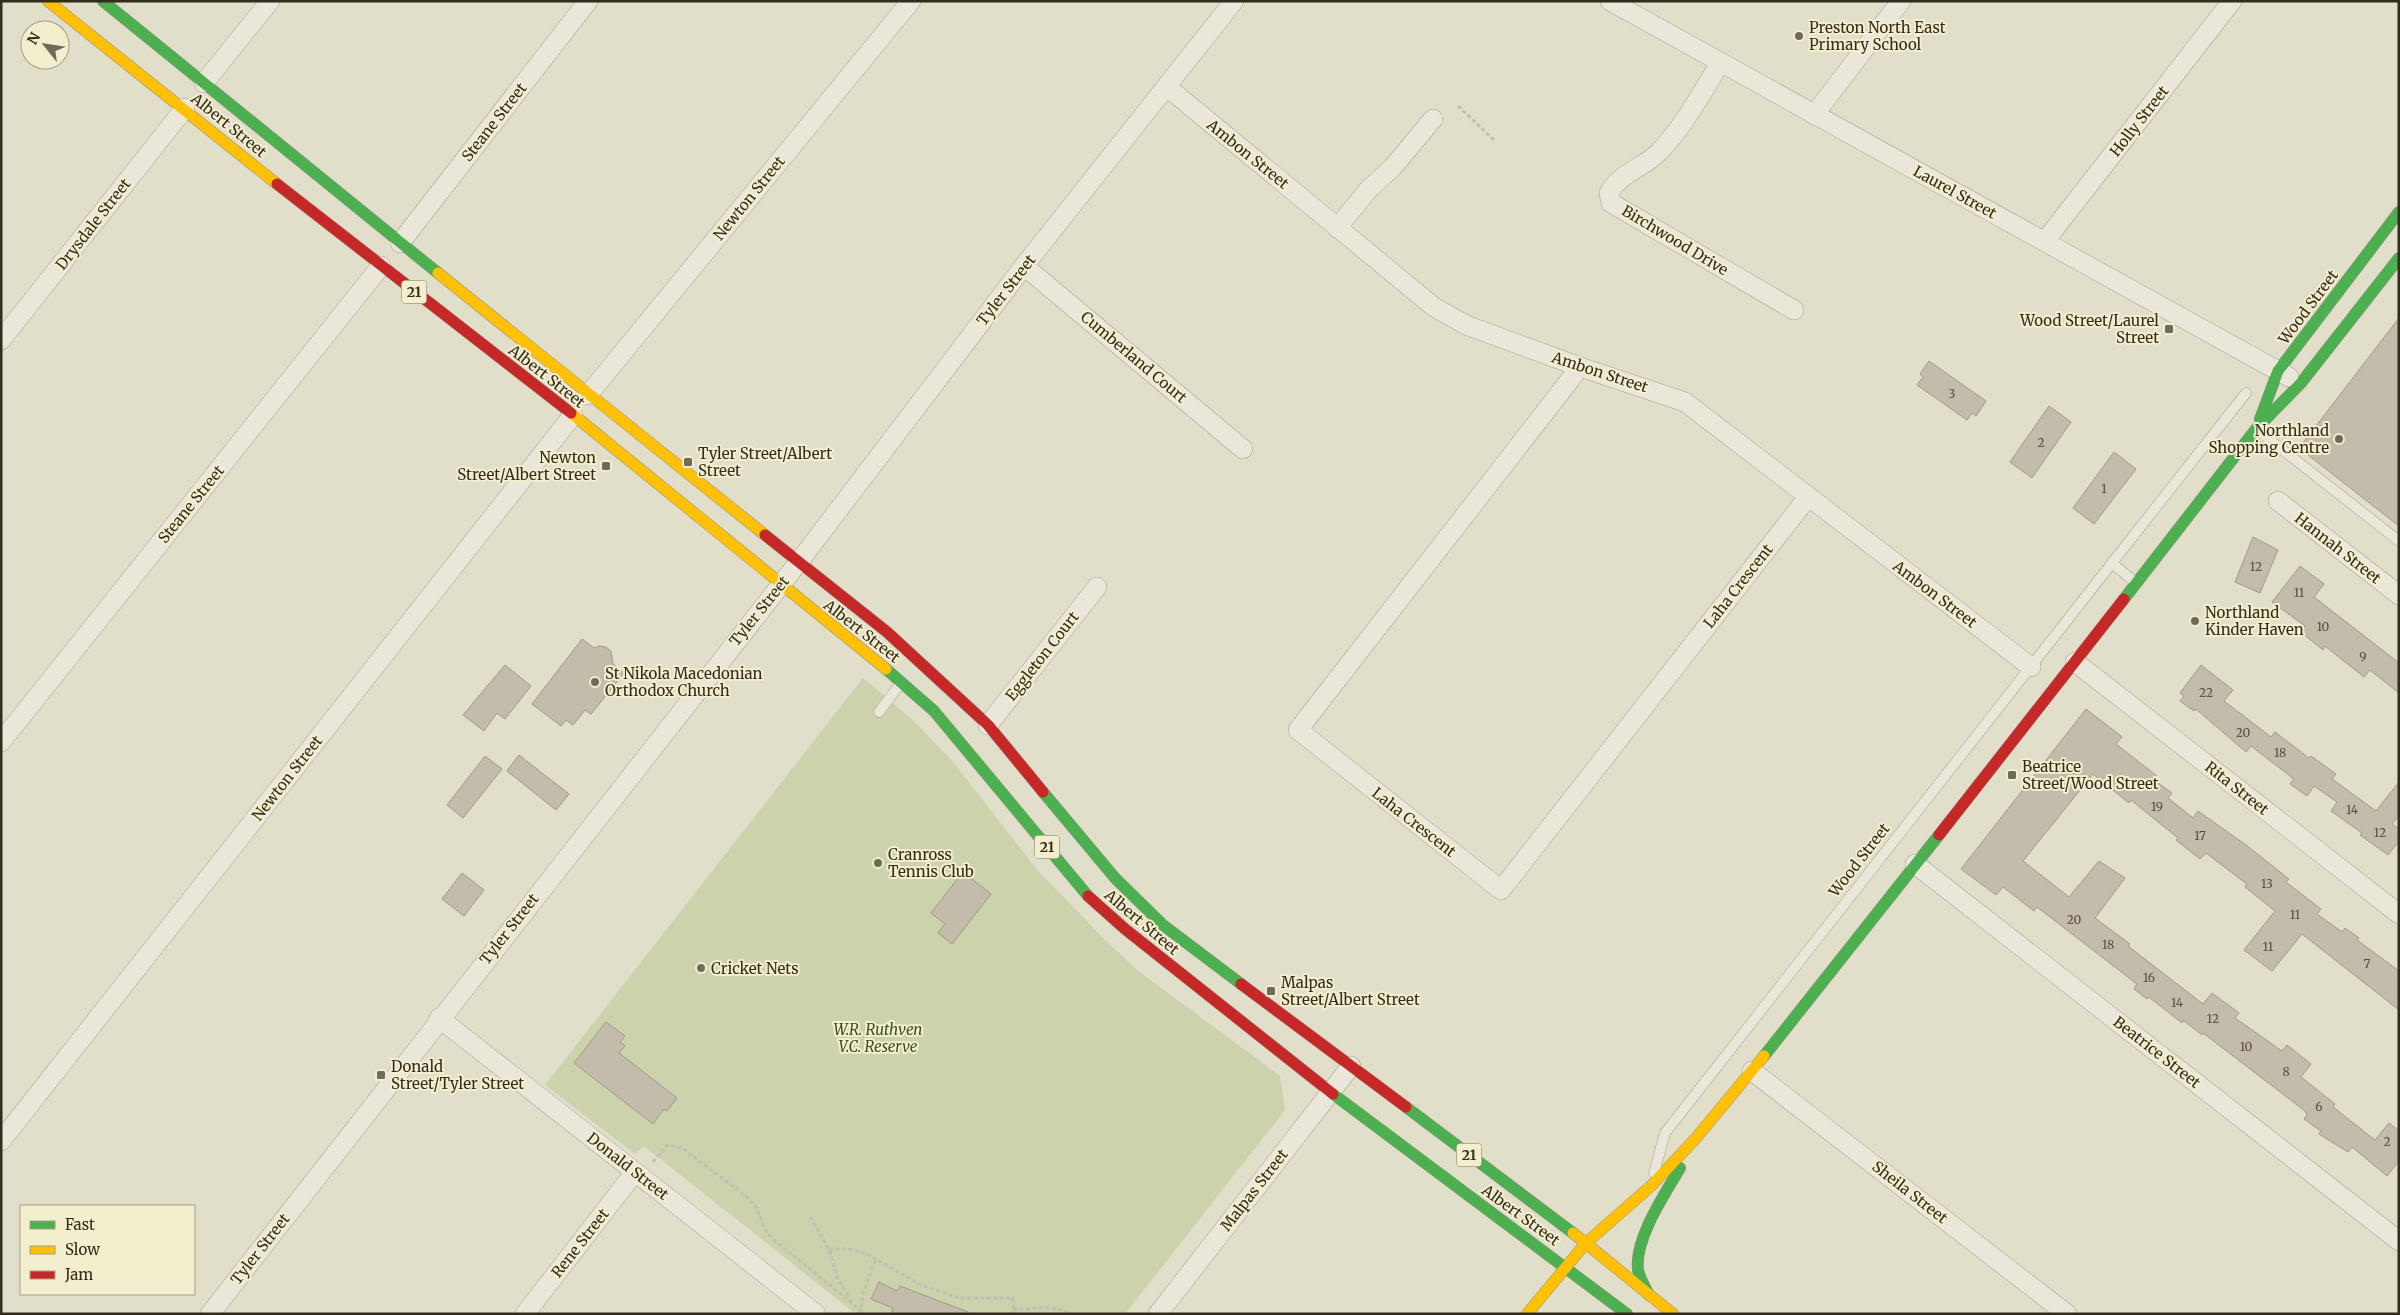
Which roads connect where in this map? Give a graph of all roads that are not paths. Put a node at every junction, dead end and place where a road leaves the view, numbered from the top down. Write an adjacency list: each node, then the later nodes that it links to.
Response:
1 (48, 1): 13 (main road, Albert Street / 21)
2 (103, 1): 11 (main road, Albert Street / 21)
3 (270, 1): 11 (street)
4 (588, 1): 19 (street, Steane Street)
5 (911, 1): 29 (street, Newton Street)
6 (1234, 1): 12 (street, Tyler Street)
7 (1610, 1): 10 (street, Laurel Street)
8 (1901, 1): 14 (street)
9 (2232, 1): 18 (street, Holly Street)
10 (1720, 63): 14 (street, Laurel Street); 23 (street, Birchwood Drive)
11 (204, 83): 19 (main road, Albert Street / 21)
12 (1167, 87): 17 (street, Ambon Street); 22 (street, Tyler Street)
13 (185, 108): 21 (main road, Albert Street / 21); 24 (street, Drysdale Street)
14 (1814, 114): 18 (street, Laurel Street)
15 (1433, 119): 17 (street)
16 (2399, 212): 26 (main road, Wood Street)
17 (1337, 228): 25 (street, Ambon Street)
18 (2045, 241): 26 (street, Laurel Street)
19 (400, 243): 29 (main road, Albert Street / 21)
20 (2399, 258): 27 (main road, Wood Street)
21 (381, 266): 30 (main road, Albert Street / 21); 47 (street, Steane Street)
22 (1024, 266): 32 (street, Cumberland Court); 36 (street, Tyler Street)
23 (1794, 310)
24 (1, 340)
25 (1580, 367): 33 (street, Ambon Street); 33 (street, Laha Crescent)
26 (2278, 371): 27 (street, Laurel Street); 31 (main road, Wood Street)
27 (2301, 383): 31 (main road, Wood Street)
28 (2246, 393): 37 (lane, Wood Street)
29 (588, 395): 36 (main road, Albert Street / 21)
30 (573, 415): 39 (main road, Albert Street / 21); 57 (street, Newton Street)
31 (2256, 429): 35 (lane); 38 (main road, Wood Street)
32 (1243, 448)
33 (1808, 498): 43 (street, Ambon Street)
34 (2278, 500): 41 (street, Hannah Street)
35 (2399, 541)
36 (798, 562): 39 (street, Tyler Street); 46 (main road, Albert Street / 21)
37 (2112, 564): 38 (lane); 43 (lane, Wood Street)
38 (2136, 583): 42 (main road, Wood Street)
39 (780, 584): 44 (main road, Albert Street / 21); 52 (street, Tyler Street)
40 (1096, 587): 46 (street, Eggleton Court)
41 (2399, 595)
42 (2075, 662): 48 (main road, Wood Street); 51 (street, Rita Street)
43 (2031, 666): 59 (lane, Wood Street)
44 (902, 682): 45 (lane); 50 (main road, Albert Street / 21)
45 (879, 712)
46 (988, 725): 49 (main road, Albert Street / 21)
47 (1, 742)
48 (1915, 864): 54 (main road, Wood Street); 60 (street, Beatrice Street)
49 (1115, 878): 50 (main road); 53 (main road, Albert Street / 21)
50 (1090, 899): 55 (main road, Albert Street / 21)
51 (2399, 914)
52 (439, 1018): 58 (street, Donald Street); 64 (street, Tyler Street)
53 (1351, 1066): 55 (street, Malpas Street); 61 (main road, Albert Street / 21)
54 (1752, 1071): 56 (main road, Wood Street); 71 (street, Sheila Street)
55 (1330, 1092): 62 (main road, Albert Street / 21); 67 (street, Malpas Street)
56 (1696, 1138): 59 (main road, Wood Street); 63 (main road)
57 (1, 1141)
58 (638, 1174): 65 (street, Rene Street); 66 (street, Donald Street)
59 (1651, 1186): 61 (main road, Wood Street)
60 (2399, 1241)
61 (1586, 1243): 62 (main road, Wood Street); 63 (main road, Albert Street / 21)
62 (1564, 1266): 68 (main road, Wood Street); 69 (main road, Albert Street / 21)
63 (1649, 1295): 70 (main road, Albert Street / 21)
64 (210, 1314)
65 (526, 1314)
66 (816, 1314)
67 (1158, 1314)
68 (1527, 1314)
69 (1627, 1314)
70 (1674, 1314)
71 (2067, 1314)

